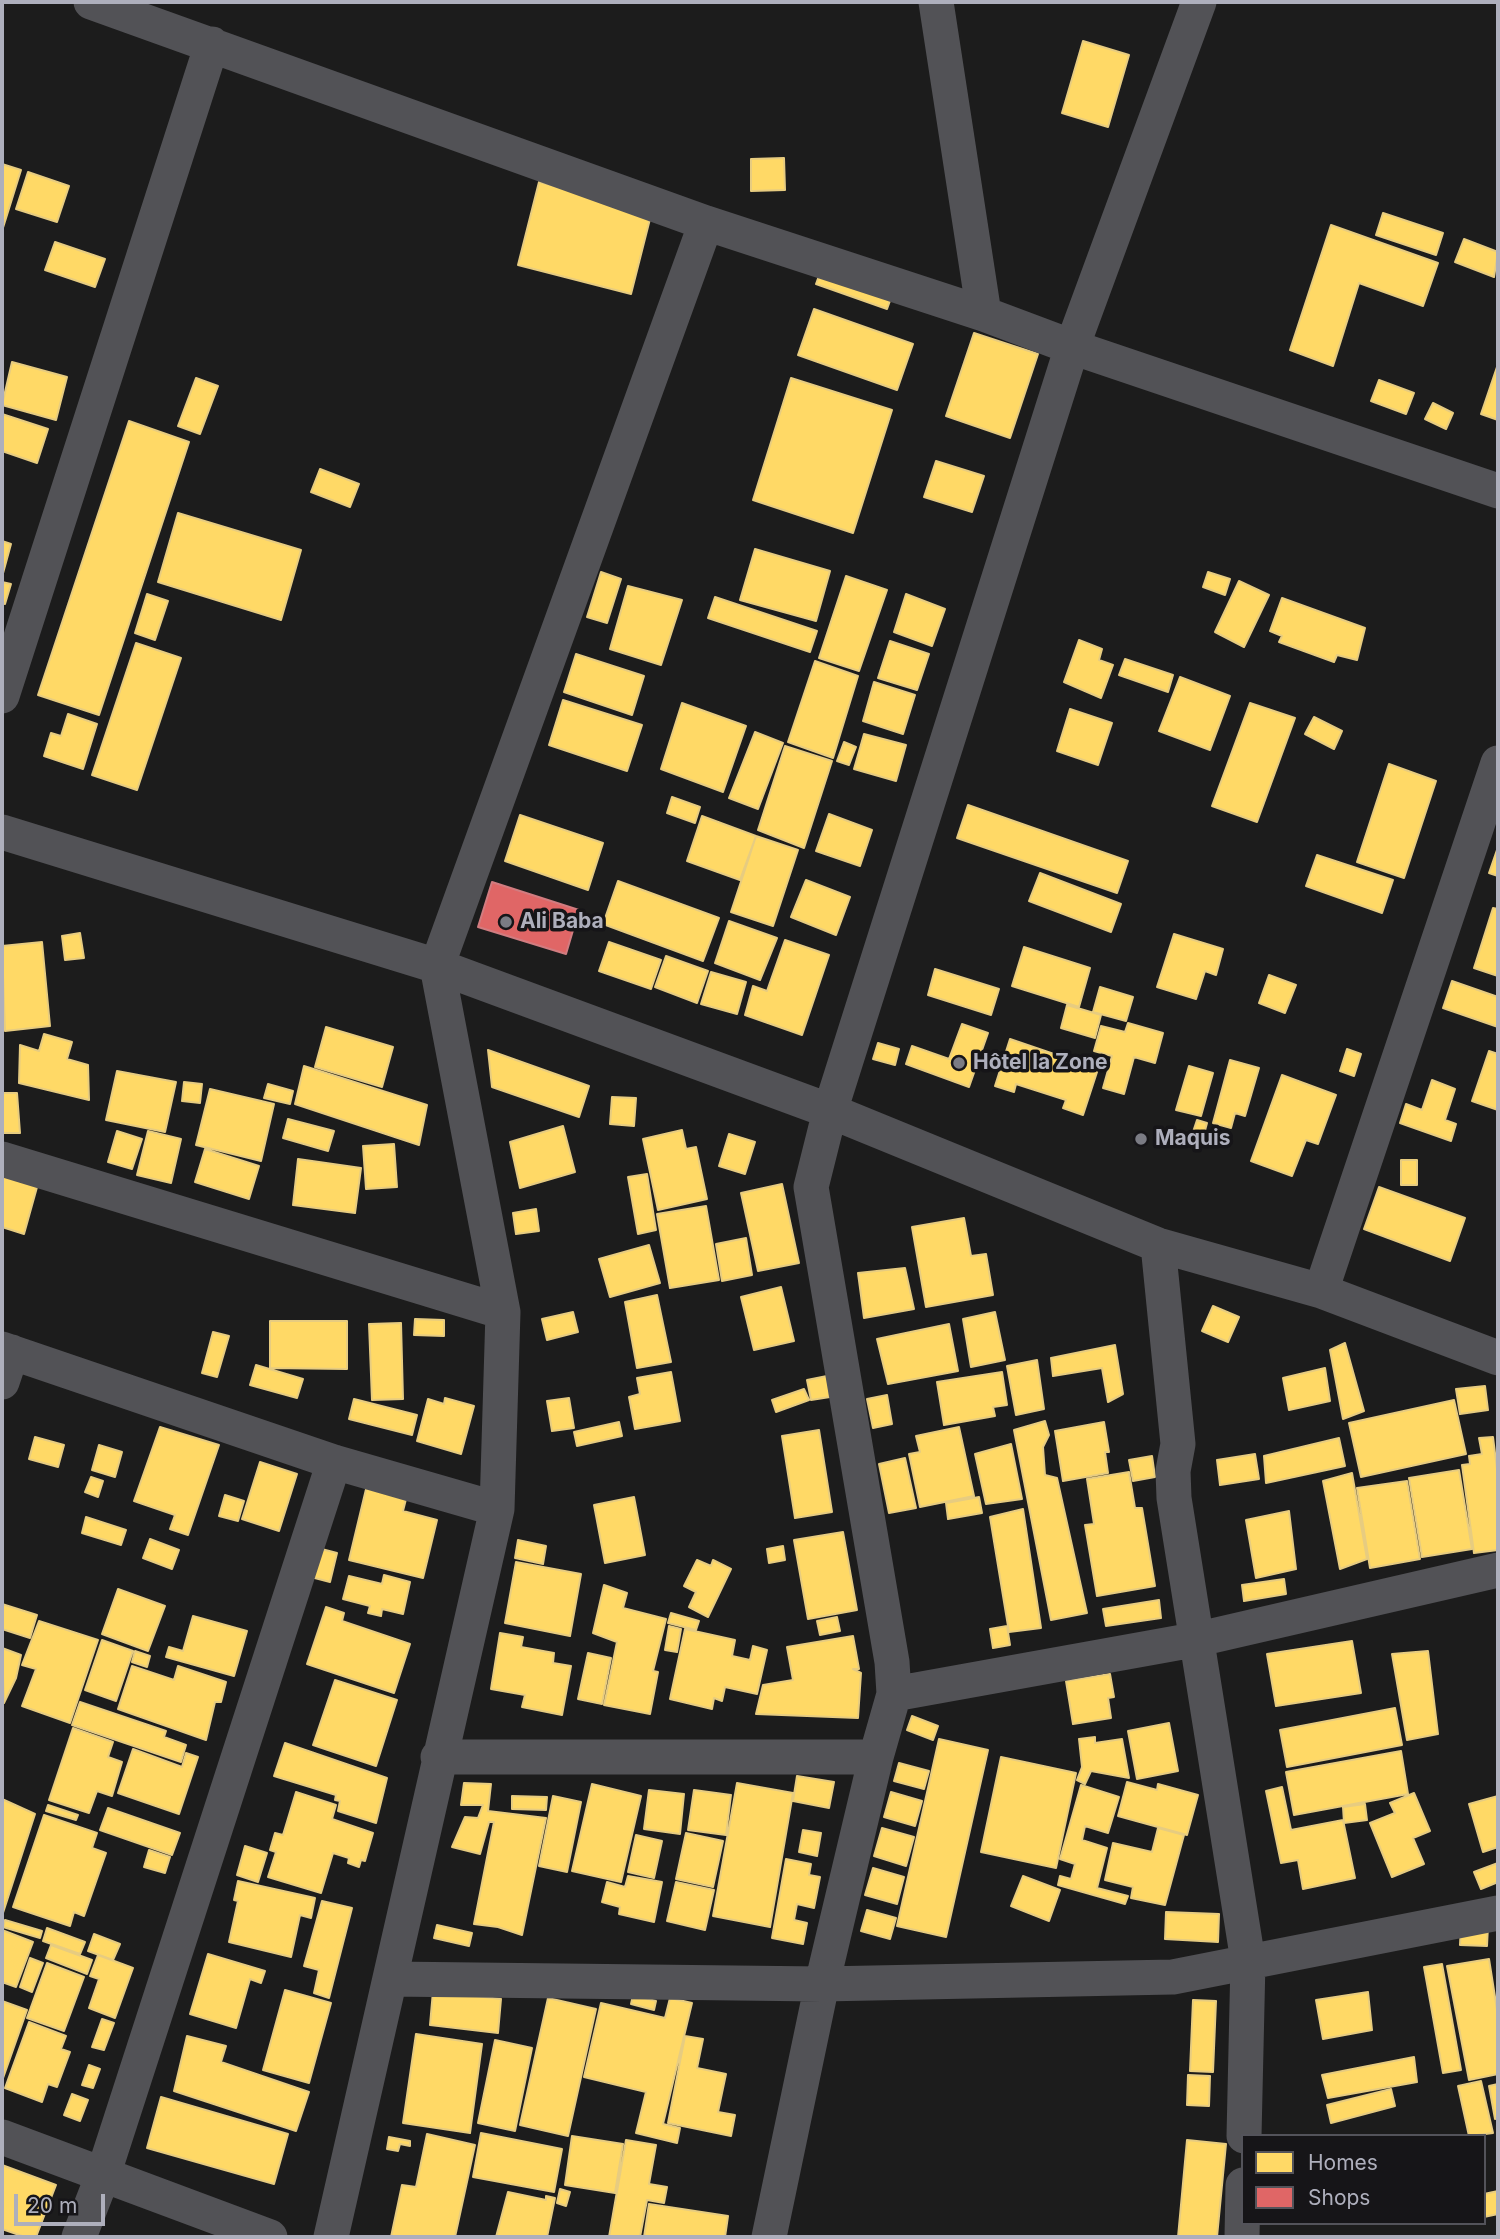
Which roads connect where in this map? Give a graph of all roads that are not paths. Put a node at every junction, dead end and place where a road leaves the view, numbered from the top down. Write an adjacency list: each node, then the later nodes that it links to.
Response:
1 (91, 2): 4 (street)
2 (936, 2): 6 (street)
3 (1199, 2): 7 (street)
4 (212, 44): 5 (street); 9 (street)
5 (706, 223): 6 (street); 12 (street)
6 (984, 314): 7 (street)
7 (1072, 347): 8 (street); 13 (street)
8 (1498, 491)
9 (2, 695)
10 (1498, 763): 16 (street)
11 (2, 832): 12 (street)
12 (437, 966): 13 (street); 17 (street)
13 (830, 1111): 15 (street); 24 (street)
14 (2, 1159): 17 (street)
15 (1158, 1245): 16 (street); 23 (street)
16 (1321, 1291): 18 (street)
17 (503, 1312): 21 (street)
18 (1498, 1358)
19 (5, 1361): 20 (street)
20 (334, 1462): 21 (street); 33 (street)
21 (497, 1509): 26 (street)
22 (1498, 1570): 23 (street)
23 (1199, 1639): 24 (street); 28 (street)
24 (894, 1694): 25 (street)
25 (876, 1757): 26 (street); 30 (street)
26 (438, 1758): 29 (street)
27 (1498, 1913): 28 (street)
28 (1248, 1961): 30 (street); 31 (street)
29 (390, 1979): 30 (street); 36 (street)
30 (822, 1984): 37 (street)
31 (1244, 2134)
32 (2, 2137): 33 (street)
33 (103, 2175): 34 (street); 35 (street)
34 (79, 2237)
35 (270, 2237)
36 (331, 2237)
37 (769, 2237)

